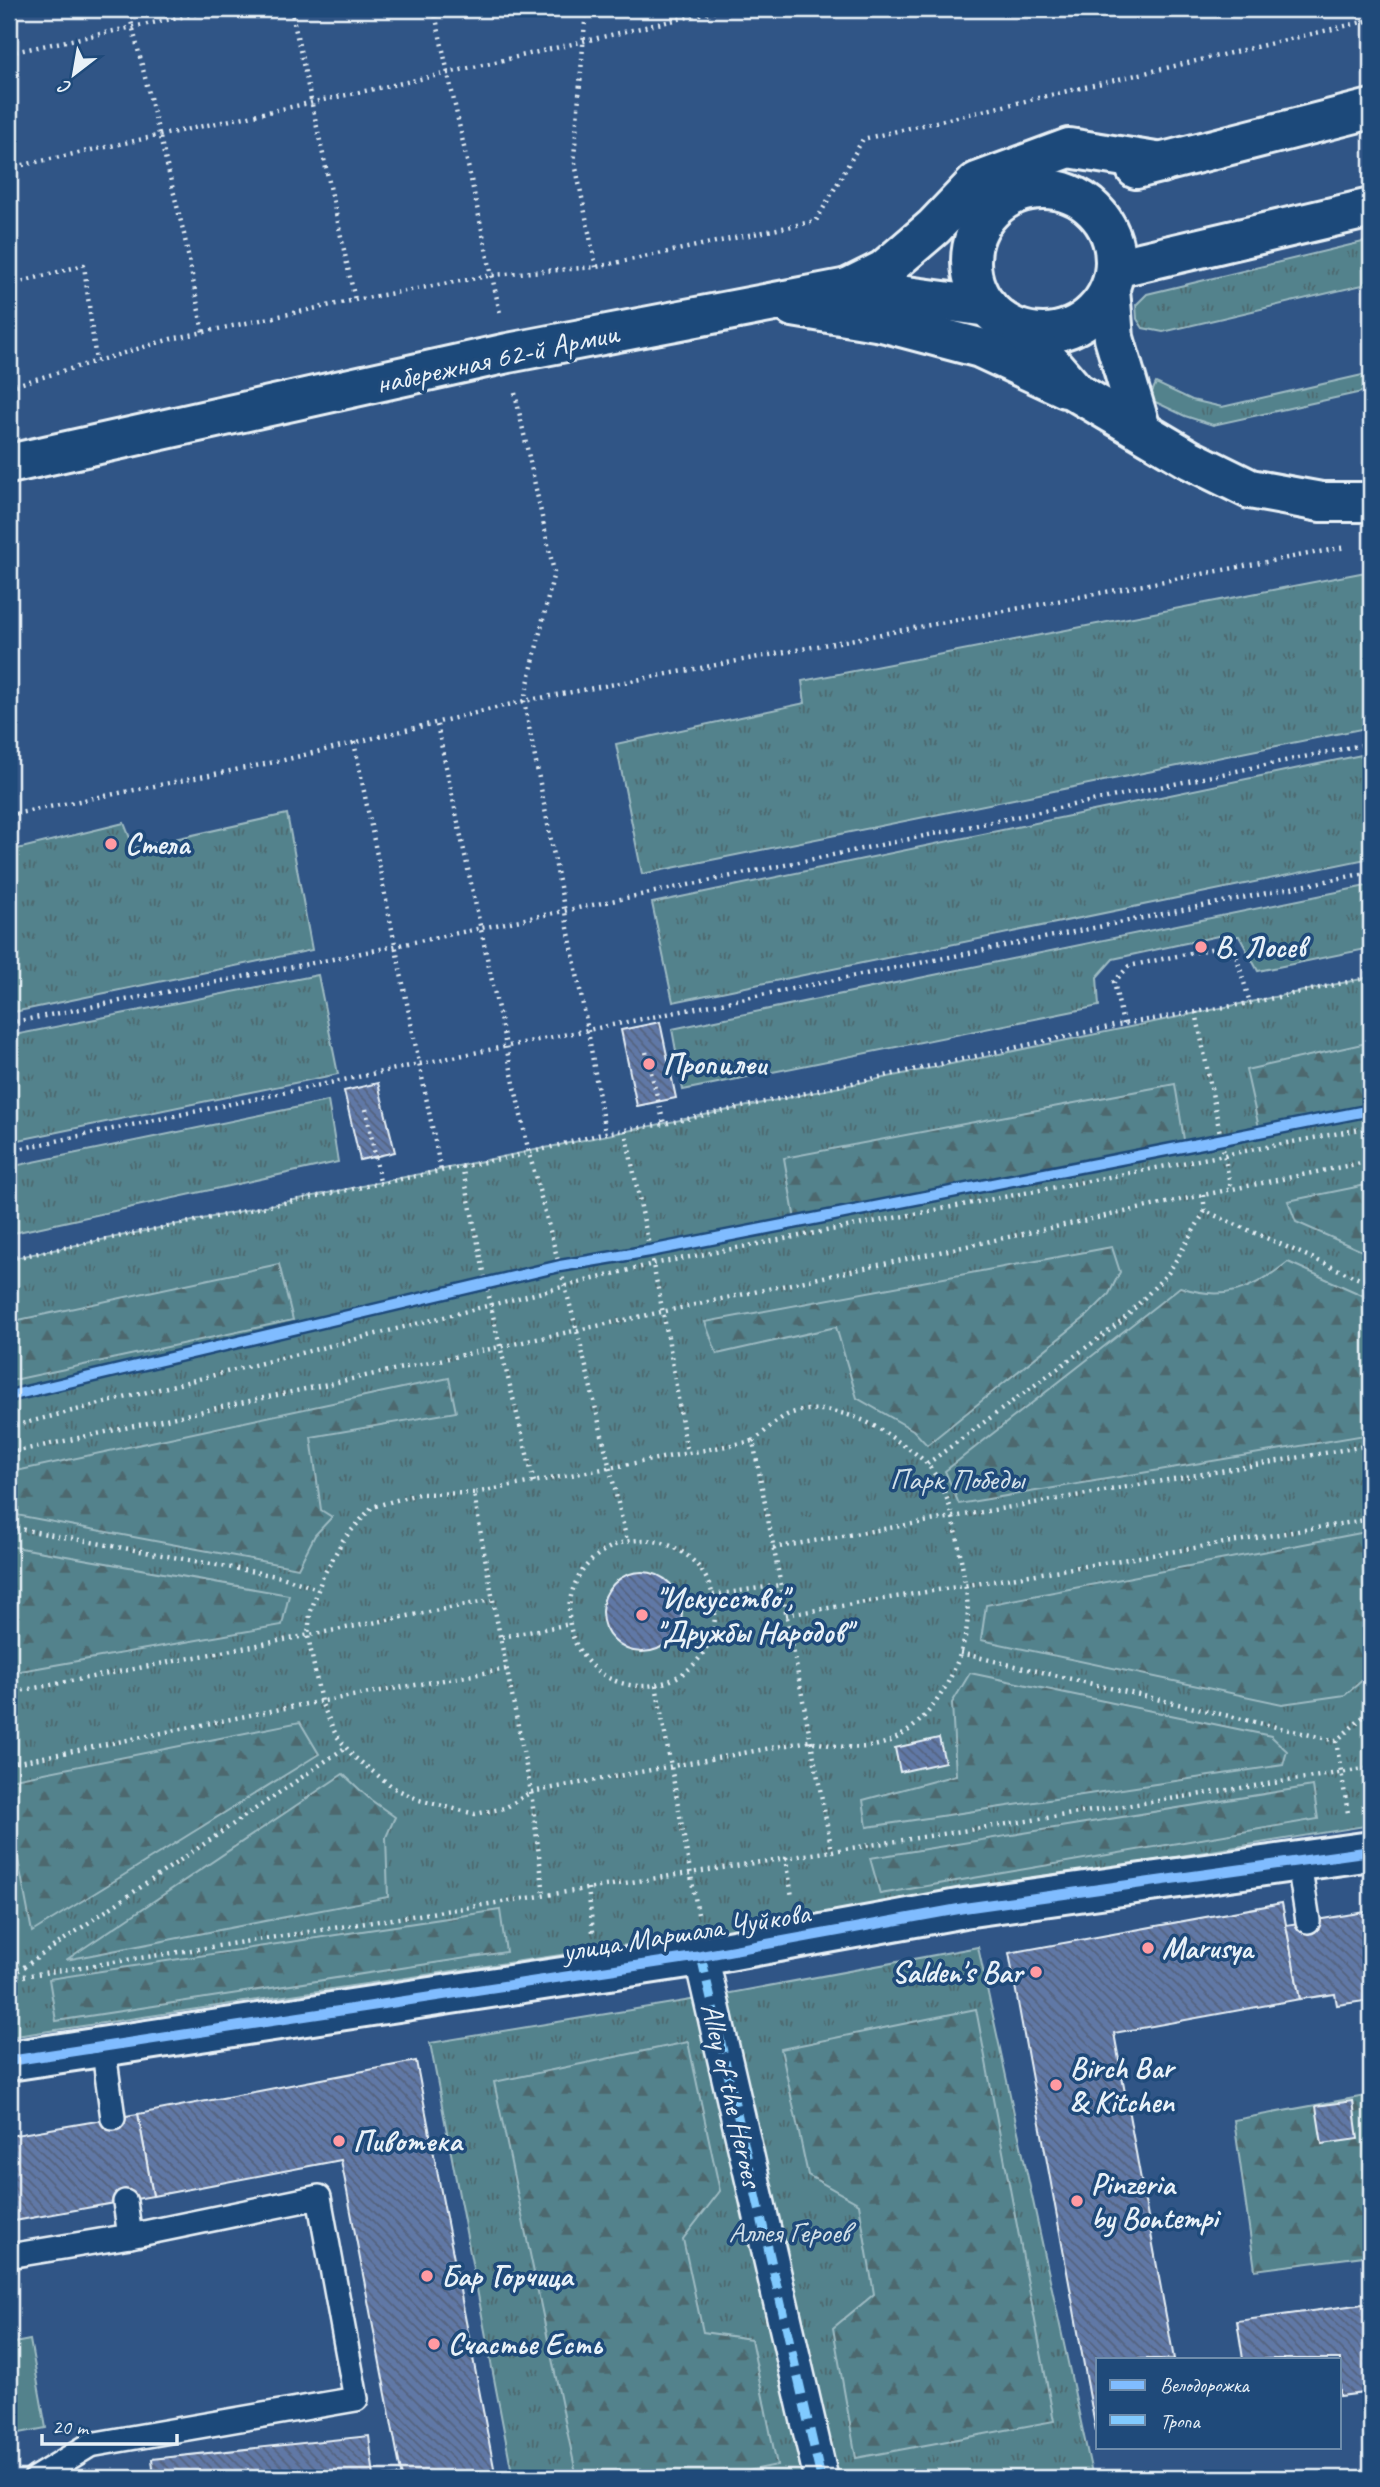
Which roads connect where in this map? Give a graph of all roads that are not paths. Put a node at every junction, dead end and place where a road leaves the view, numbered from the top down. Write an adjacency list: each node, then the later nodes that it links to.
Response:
1 (1371, 109): 2 (main road)
2 (1173, 160): 3 (main road); 6 (main road)
3 (1044, 189): 5 (main road); 7 (main road)
4 (1371, 208): 7 (main road)
5 (979, 229): 6 (main road); 10 (main road)
6 (884, 270): 8 (main road)
7 (1113, 279): 11 (main road); 13 (main road)
8 (848, 288): 9 (main road, набережная 62-й Армии); 10 (main road, набережная 62-й Армии)
9 (771, 303): 12 (main road); 14 (main road, набережная 62-й Армии)
10 (988, 307): 11 (main road)
11 (1023, 331): 12 (main road)
12 (1076, 392): 13 (main road)
13 (1141, 429): 15 (main road)
14 (9, 464)
15 (1371, 502)
16 (1371, 1851): 17 (main road, улица Маршала Чуйкова)
17 (1299, 1863): 18 (lane); 19 (main road, улица Маршала Чуйкова)
18 (1308, 1921)
19 (701, 1956): 20 (main road, улица Маршала Чуйкова); 27 (street, Alley of the Heroes)
20 (103, 2045): 21 (main road, улица Маршала Чуйкова); 22 (lane)
21 (9, 2061)
22 (113, 2118)
23 (125, 2202): 24 (lane)
24 (130, 2236): 25 (lane); 26 (lane)
25 (9, 2256)
26 (36, 2478)
27 (821, 2478)

